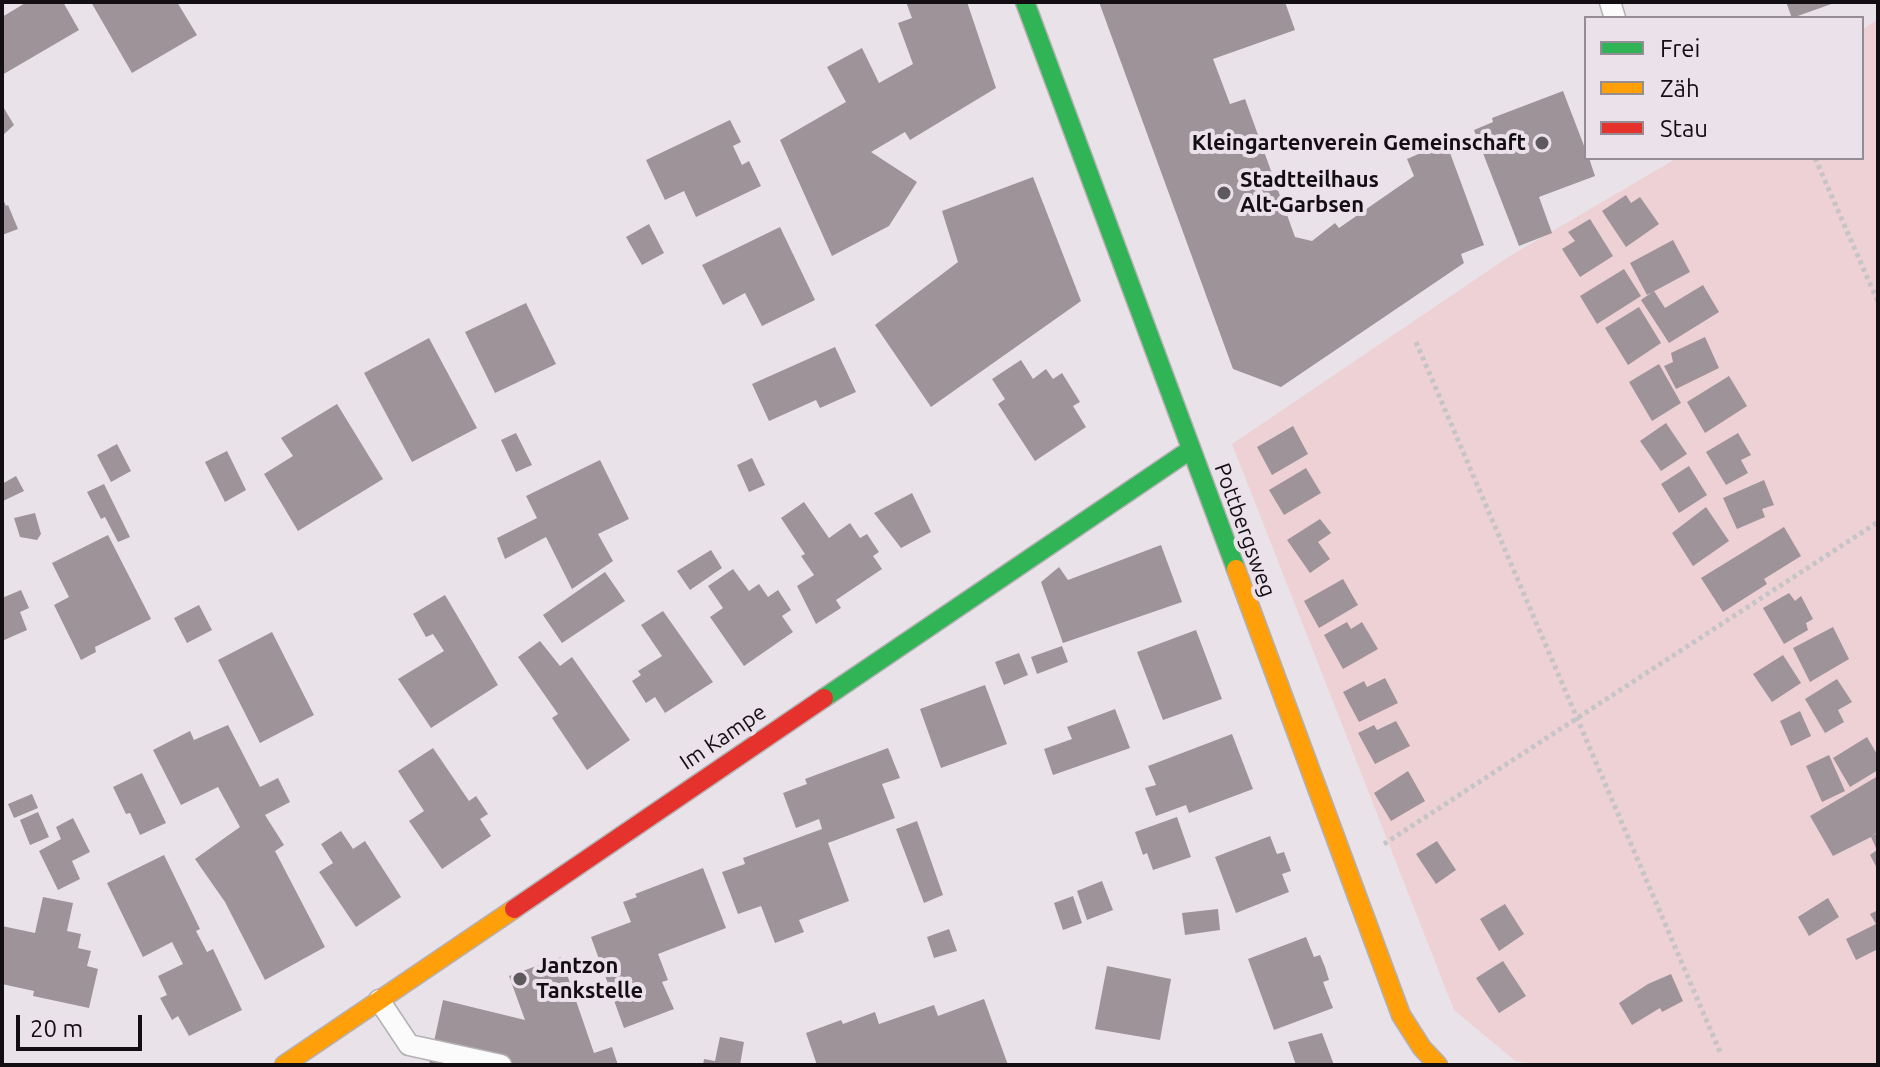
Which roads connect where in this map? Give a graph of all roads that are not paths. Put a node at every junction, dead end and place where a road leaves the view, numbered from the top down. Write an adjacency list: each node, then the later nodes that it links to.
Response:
1 (1025, 2): 2 (street, Pottbergsweg)
2 (1190, 450): 3 (street, Im Kampe); 6 (street, Pottbergsweg)
3 (379, 1000): 4 (street, Im Kampe); 5 (lane)
4 (284, 1065)
5 (501, 1065)
6 (1438, 1065)

